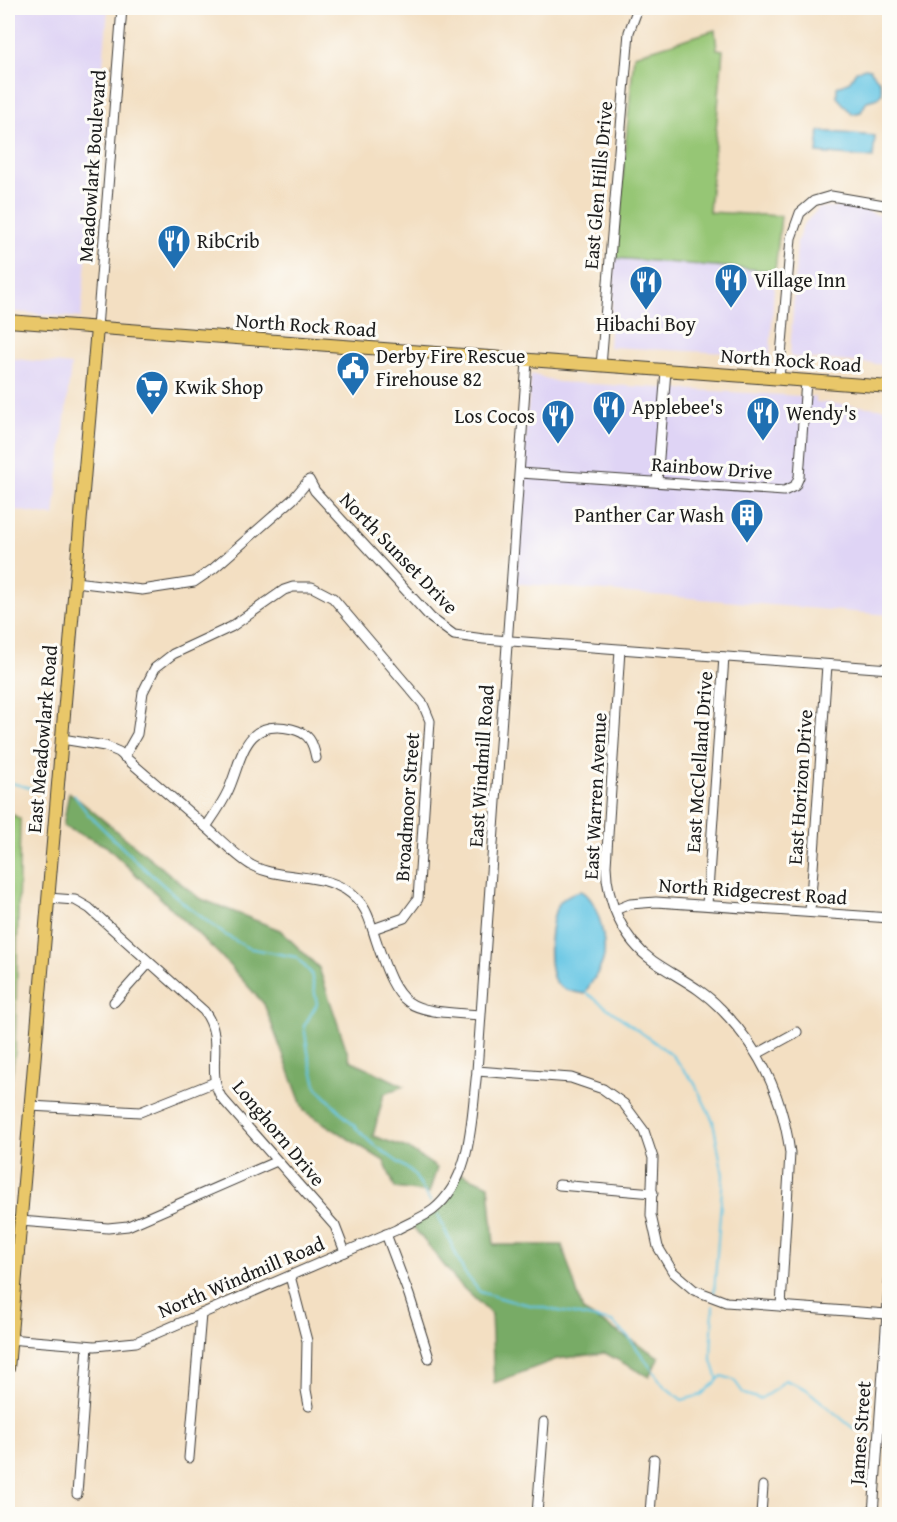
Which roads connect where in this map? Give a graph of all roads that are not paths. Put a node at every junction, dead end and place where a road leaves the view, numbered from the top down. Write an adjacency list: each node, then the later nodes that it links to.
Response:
1 (122, 8): 5 (street, Meadowlark Boulevard)
2 (638, 8): 7 (street, East Glen Hills Drive)
3 (890, 206): 9 (street)
4 (8, 321): 5 (main road, North Rock Road)
5 (97, 328): 6 (main road, North Rock Road); 14 (main road, East Meadowlark Road)
6 (527, 361): 7 (main road, North Rock Road); 12 (street, East Windmill Road)
7 (601, 366): 8 (main road, North Rock Road)
8 (666, 371): 9 (main road, North Rock Road); 13 (street)
9 (779, 379): 10 (main road, North Rock Road)
10 (806, 381): 11 (main road, North Rock Road); 13 (street, Rainbow Drive)
11 (890, 387)
12 (520, 472): 13 (street, Rainbow Drive); 15 (street, East Windmill Road)
13 (657, 482)
14 (75, 582): 15 (street, North Sunset Drive); 20 (main road, East Meadowlark Road)
15 (508, 640): 16 (street, North Sunset Drive); 32 (street, East Windmill Road)
16 (620, 650): 17 (street, North Sunset Drive); 26 (street, East Warren Avenue)
17 (724, 657): 18 (street, North Sunset Drive); 25 (street, East McClelland Drive)
18 (826, 665): 19 (street, North Sunset Drive); 27 (street, East Horizon Drive)
19 (890, 669)
20 (62, 739): 21 (street); 24 (main road, East Meadowlark Road)
21 (124, 757): 23 (street); 29 (street, Broadmoor Street)
22 (316, 758): 23 (street)
23 (206, 827): 29 (street)
24 (48, 898): 30 (street, Longhorn Drive); 37 (main road, East Meadowlark Road)
25 (707, 905): 26 (street, North Ridgecrest Road); 27 (street, North Ridgecrest Road)
26 (615, 910): 34 (street, East Warren Avenue)
27 (810, 912): 28 (street, North Ridgecrest Road)
28 (890, 918)
29 (373, 929): 32 (street)
30 (149, 963): 31 (street); 36 (street, Longhorn Drive)
31 (114, 1002)
32 (480, 1016): 35 (street, East Windmill Road)
33 (797, 1032): 34 (street)
34 (758, 1054): 48 (street, East Warren Avenue)
35 (477, 1071): 39 (street, East Windmill Road); 41 (street)
36 (215, 1082): 37 (street); 38 (street, Longhorn Drive)
37 (30, 1106): 42 (main road, East Meadowlark Road)
38 (277, 1161): 42 (street); 44 (street, Longhorn Drive)
39 (460, 1173): 43 (street, North Windmill Road)
40 (559, 1185): 41 (street)
41 (653, 1193): 48 (street)
42 (20, 1221): 51 (main road, East Meadowlark Road)
43 (386, 1234): 44 (street, North Windmill Road); 53 (street)
44 (345, 1252): 46 (street, North Windmill Road)
45 (890, 1272): 47 (street, James Street)
46 (290, 1276): 49 (street, North Windmill Road); 56 (street)
47 (889, 1283): 50 (street, James Street)
48 (781, 1306): 50 (street)
49 (201, 1314): 52 (street, North Windmill Road); 58 (street)
50 (886, 1314): 55 (street, James Street)
51 (9, 1339): 52 (street, North Windmill Road); 54 (main road, East Meadowlark Road)
52 (88, 1346): 61 (street)
53 (429, 1358)
54 (8, 1369)
55 (885, 1383): 65 (street, James Street)
56 (309, 1406)
57 (544, 1422): 62 (street)
58 (189, 1458)
59 (654, 1459): 63 (street)
60 (763, 1486): 64 (street)
61 (77, 1494)
62 (537, 1515)
63 (650, 1515)
64 (761, 1515)
65 (873, 1515)

